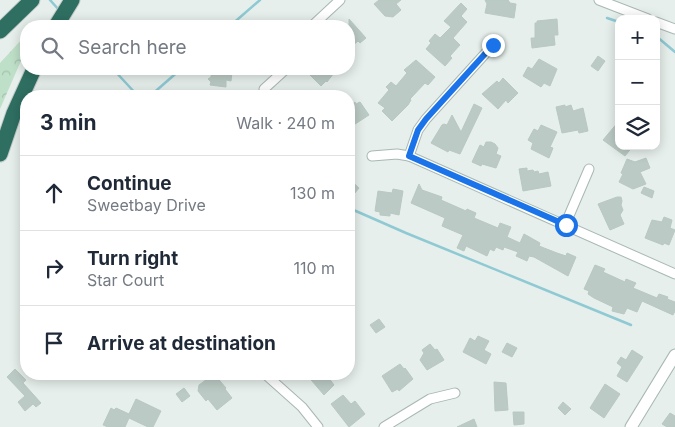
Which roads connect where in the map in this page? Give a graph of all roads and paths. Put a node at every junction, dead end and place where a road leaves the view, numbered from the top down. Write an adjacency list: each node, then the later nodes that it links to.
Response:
1 (32, 0): 10 (highway)
2 (72, 0): 6 (highway)
3 (340, 0): 7 (street)
4 (599, 0): 5 (street)
5 (638, 15)
6 (60, 20)
7 (318, 20)
8 (660, 23): 9 (street)
9 (675, 29)
10 (0, 31)
11 (493, 45): 19 (street)
12 (31, 75): 15 (highway)
13 (279, 75): 14 (street)
14 (264, 89)
15 (24, 90)
16 (20, 100): 17 (highway)
17 (0, 154)
18 (372, 156): 19 (street)
19 (409, 156): 21 (street)
20 (589, 169): 21 (street)
21 (566, 225): 22 (street)
22 (675, 274)
23 (675, 355): 28 (street)
24 (272, 380): 26 (street)
25 (455, 393): 27 (street)
26 (318, 427)
27 (384, 427)
28 (631, 427)

